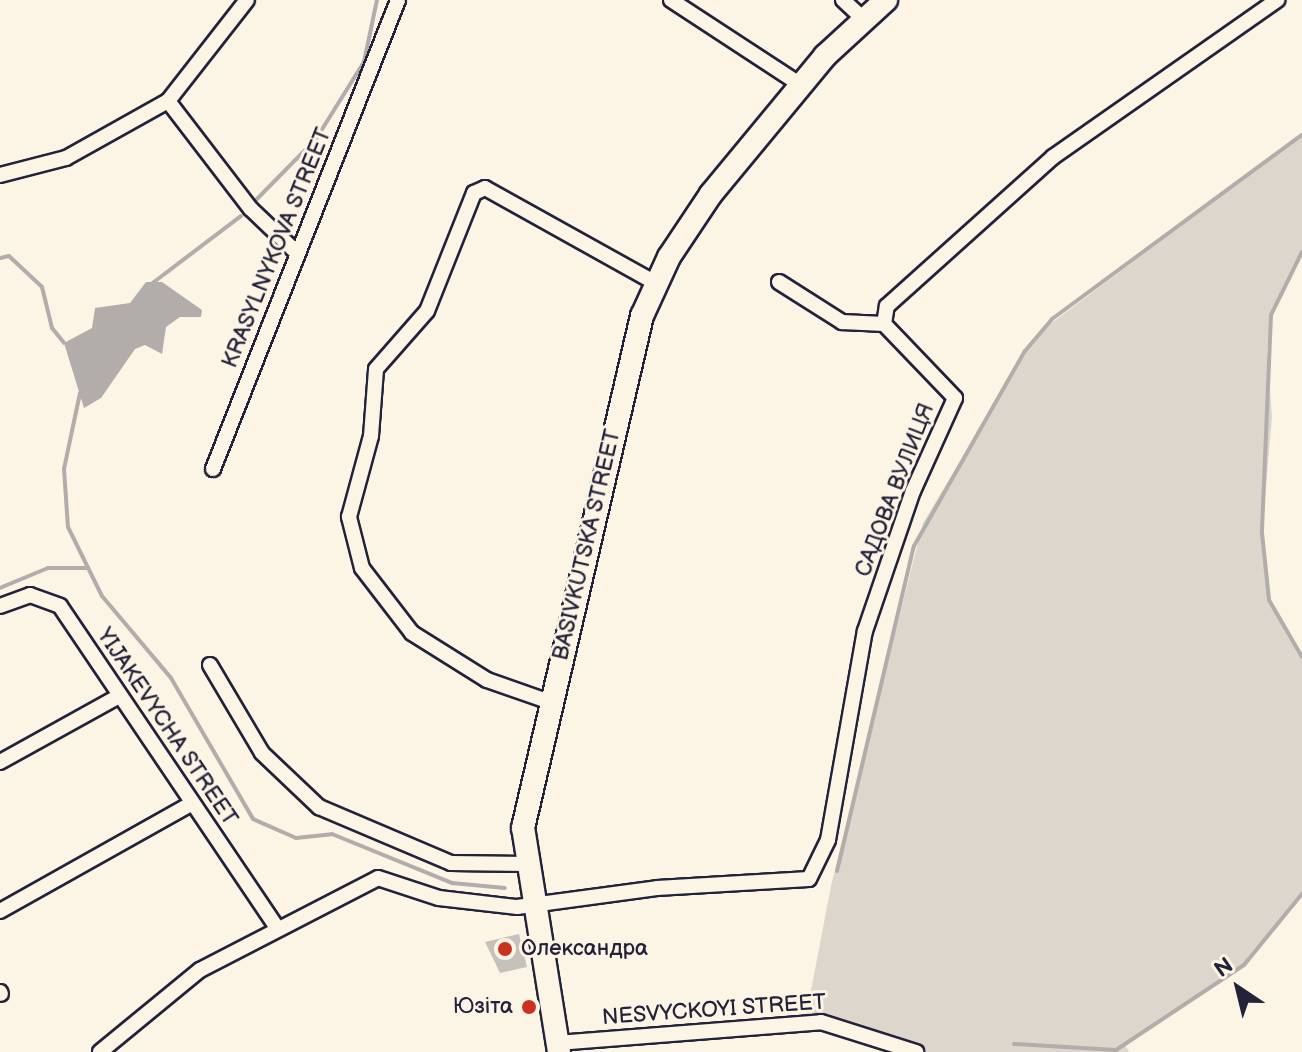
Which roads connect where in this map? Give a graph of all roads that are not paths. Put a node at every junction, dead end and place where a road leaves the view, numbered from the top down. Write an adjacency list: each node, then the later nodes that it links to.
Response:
1 (247, 0): 9 (street)
2 (398, 0): 11 (street, KRASYLNYKOVA STREET)
3 (671, 0): 8 (street)
4 (843, 0): 7 (street)
5 (886, 0): 7 (main road, BASIVKUTSKA STREET)
6 (1277, 0): 14 (street)
7 (862, 18): 8 (main road, BASIVKUTSKA STREET)
8 (801, 85): 13 (main road, BASIVKUTSKA STREET)
9 (168, 101): 10 (street); 11 (street)
10 (0, 175)
11 (295, 251): 15 (street, KRASYLNYKOVA STREET)
12 (779, 282): 14 (street)
13 (656, 283): 19 (main road, BASIVKUTSKA STREET); 19 (street)
14 (884, 324): 23 (street, САДОВА ВУЛИЦЯ)
15 (213, 469)
16 (0, 606): 18 (street, YIJAKEVYCHA STREET)
17 (210, 665): 22 (street)
18 (119, 696): 20 (street); 21 (street, YIJAKEVYCHA STREET)
19 (550, 702): 22 (main road, BASIVKUTSKA STREET)
20 (0, 762)
21 (191, 804): 24 (street); 25 (street, YIJAKEVYCHA STREET)
22 (527, 864): 23 (main road, BASIVKUTSKA STREET)
23 (533, 906): 25 (street); 26 (main road, BASIVKUTSKA STREET)
24 (0, 911)
25 (276, 926): 27 (street)
26 (558, 1048): 28 (street, NESVYCKOYI STREET)
27 (100, 1052)
28 (916, 1052)

